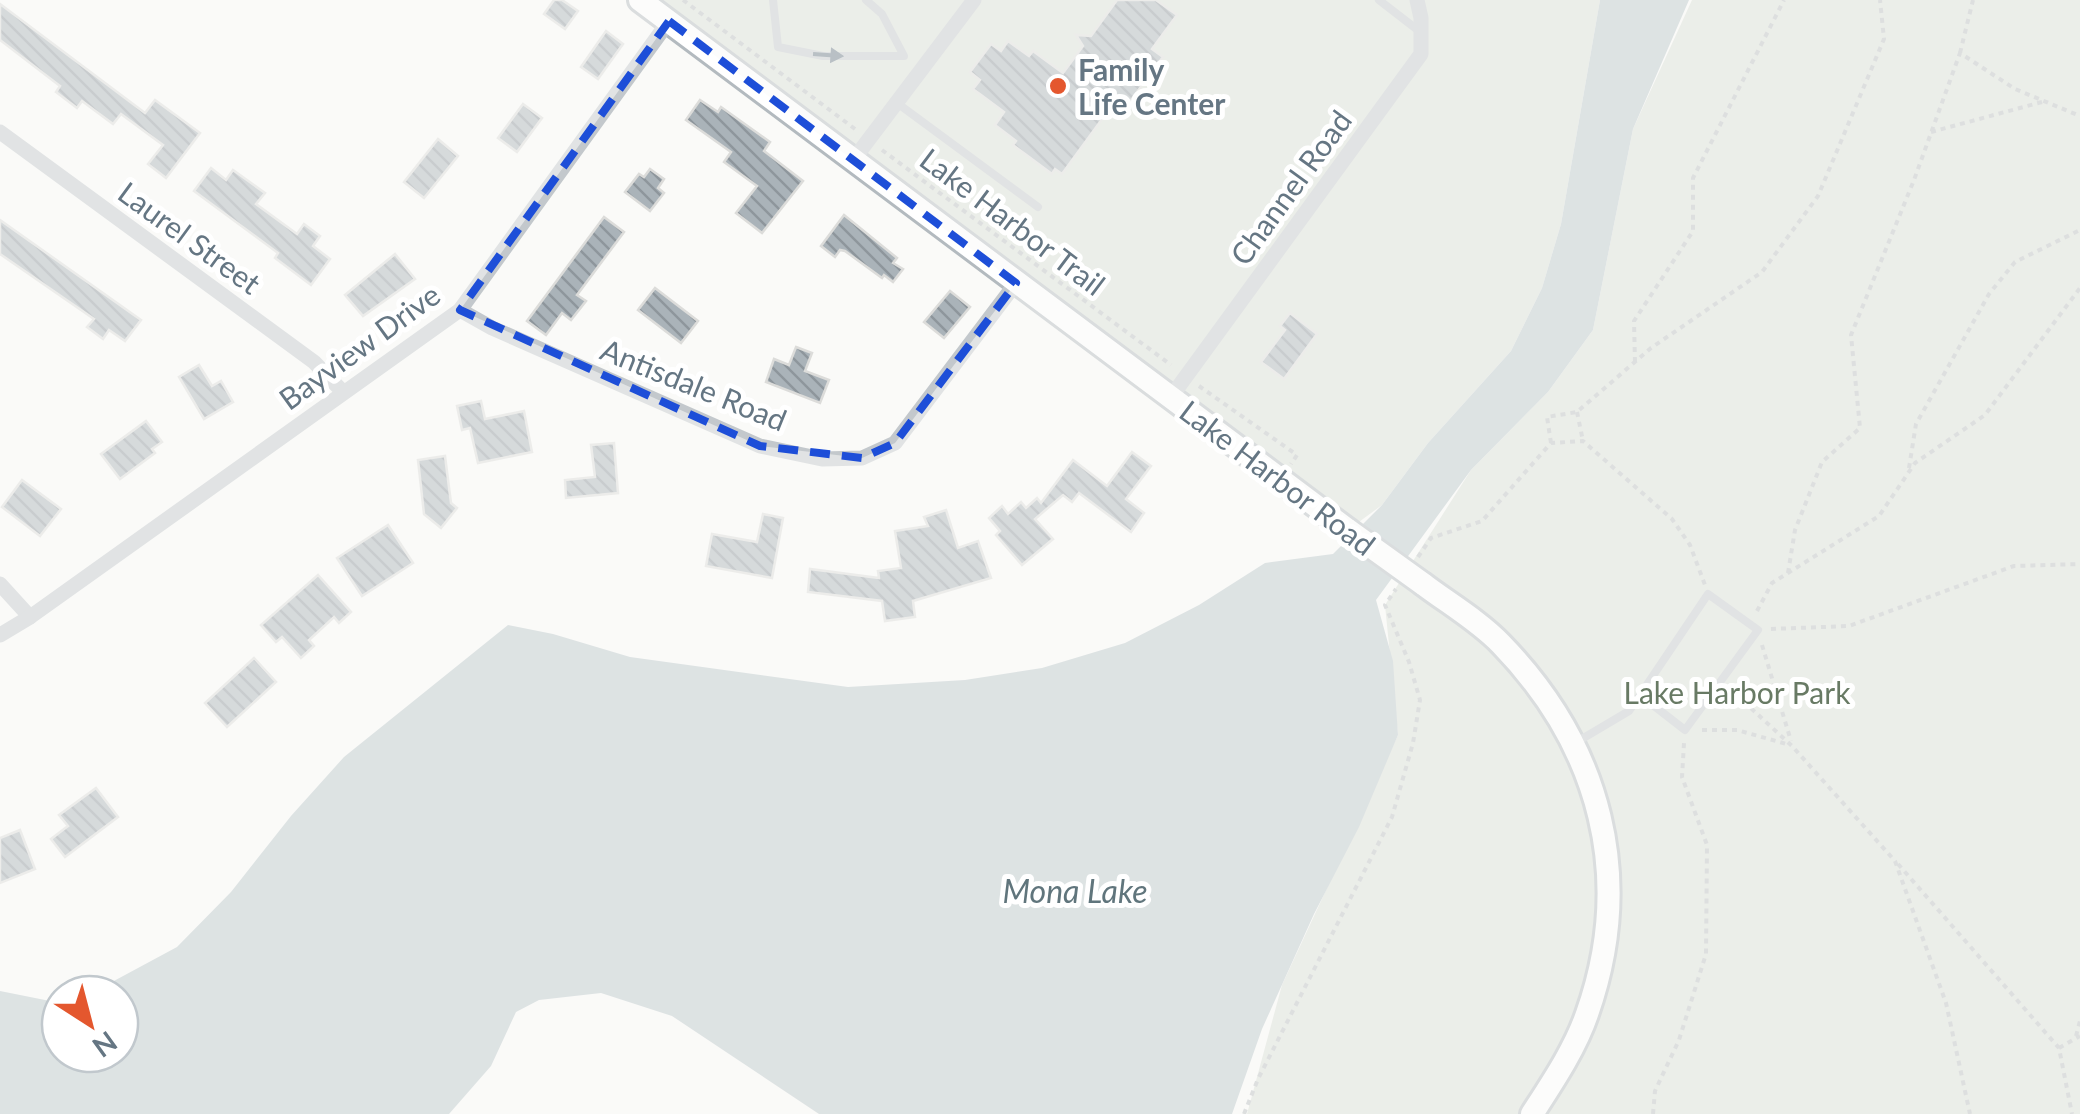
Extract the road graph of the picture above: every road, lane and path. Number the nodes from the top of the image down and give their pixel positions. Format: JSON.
{"nodes":[{"id":1,"x":640,"y":0,"type":"edge"},
{"id":2,"x":682,"y":0,"type":"edge"},
{"id":3,"x":773,"y":0,"type":"edge"},
{"id":4,"x":866,"y":0,"type":"edge"},
{"id":5,"x":974,"y":0,"type":"edge"},
{"id":6,"x":1379,"y":0,"type":"edge"},
{"id":7,"x":1417,"y":0,"type":"edge"},
{"id":8,"x":1784,"y":0,"type":"edge"},
{"id":9,"x":1880,"y":0,"type":"edge"},
{"id":10,"x":1973,"y":0,"type":"edge"},
{"id":11,"x":669,"y":21,"type":"junction"},
{"id":12,"x":1421,"y":32,"type":"junction"},
{"id":13,"x":1960,"y":53,"type":"junction"},
{"id":14,"x":904,"y":56,"type":"junction"},
{"id":15,"x":922,"y":70,"type":"junction"},
{"id":16,"x":2044,"y":101,"type":"junction"},
{"id":17,"x":897,"y":103,"type":"junction"},
{"id":18,"x":2080,"y":116,"type":"edge"},
{"id":19,"x":0,"y":132,"type":"edge"},
{"id":20,"x":1932,"y":132,"type":"junction"},
{"id":21,"x":862,"y":149,"type":"junction"},
{"id":22,"x":1038,"y":206,"type":"dead end"},
{"id":23,"x":2080,"y":230,"type":"edge"},
{"id":24,"x":1016,"y":283,"type":"junction"},
{"id":25,"x":2080,"y":288,"type":"edge"},
{"id":26,"x":460,"y":310,"type":"junction"},
{"id":27,"x":1635,"y":362,"type":"junction"},
{"id":28,"x":1186,"y":376,"type":"junction"},
{"id":29,"x":342,"y":391,"type":"junction"},
{"id":30,"x":1171,"y":396,"type":"junction"},
{"id":31,"x":1577,"y":412,"type":"junction"},
{"id":32,"x":1583,"y":440,"type":"junction"},
{"id":33,"x":1551,"y":443,"type":"junction"},
{"id":34,"x":1908,"y":472,"type":"junction"},
{"id":35,"x":1282,"y":480,"type":"junction"},
{"id":36,"x":2080,"y":564,"type":"edge"},
{"id":37,"x":1788,"y":572,"type":"junction"},
{"id":38,"x":1413,"y":576,"type":"junction"},
{"id":39,"x":0,"y":584,"type":"edge"},
{"id":40,"x":1708,"y":594,"type":"junction"},
{"id":41,"x":30,"y":617,"type":"junction"},
{"id":42,"x":1754,"y":627,"type":"junction"},
{"id":43,"x":0,"y":635,"type":"edge"},
{"id":44,"x":1721,"y":681,"type":"junction"},
{"id":45,"x":1640,"y":695,"type":"junction"},
{"id":46,"x":1686,"y":730,"type":"junction"},
{"id":47,"x":1576,"y":744,"type":"junction"},
{"id":48,"x":1792,"y":746,"type":"junction"},
{"id":49,"x":1895,"y":860,"type":"junction"},
{"id":50,"x":2080,"y":1021,"type":"edge"},
{"id":51,"x":2078,"y":1037,"type":"edge"},
{"id":52,"x":2059,"y":1048,"type":"junction"},
{"id":53,"x":1244,"y":1114,"type":"edge"},
{"id":54,"x":1532,"y":1114,"type":"edge"},
{"id":55,"x":1653,"y":1114,"type":"edge"},
{"id":56,"x":1970,"y":1114,"type":"edge"},
{"id":57,"x":2072,"y":1114,"type":"edge"}],
"edges":[{"from":1,"to":11,"type":"street","name":"Lake Harbor Road"},
{"from":2,"to":21,"type":"path","name":"Lake Harbor Trail"},
{"from":3,"to":14,"type":"lane","one_way":true},
{"from":4,"to":14,"type":"lane"},
{"from":5,"to":15,"type":"street"},
{"from":6,"to":12,"type":"lane"},
{"from":7,"to":12,"type":"street","name":"Channel Road"},
{"from":8,"to":27,"type":"path"},
{"from":9,"to":27,"type":"path"},
{"from":10,"to":13,"type":"path"},
{"from":11,"to":21,"type":"street","name":"Lake Harbor Road"},
{"from":11,"to":26,"type":"street","name":"Bayview Drive"},
{"from":12,"to":28,"type":"street","name":"Channel Road"},
{"from":13,"to":16,"type":"path"},
{"from":13,"to":20,"type":"path"},
{"from":14,"to":15,"type":"lane"},
{"from":15,"to":17,"type":"street"},
{"from":16,"to":18,"type":"path"},
{"from":16,"to":20,"type":"path"},
{"from":17,"to":21,"type":"street"},
{"from":17,"to":22,"type":"lane"},
{"from":19,"to":29,"type":"street","name":"Laurel Street"},
{"from":20,"to":37,"type":"path"},
{"from":21,"to":24,"type":"street","name":"Lake Harbor Road"},
{"from":21,"to":28,"type":"path","name":"Lake Harbor Trail"},
{"from":23,"to":34,"type":"path"},
{"from":24,"to":26,"type":"street","name":"Antisdale Road"},
{"from":24,"to":30,"type":"street","name":"Lake Harbor Road"},
{"from":25,"to":34,"type":"path"},
{"from":26,"to":29,"type":"street","name":"Bayview Drive"},
{"from":27,"to":31,"type":"path"},
{"from":28,"to":30,"type":"street","name":"Channel Road"},
{"from":28,"to":35,"type":"path","name":"Lake Harbor Trail"},
{"from":29,"to":41,"type":"street","name":"Bayview Drive"},
{"from":30,"to":35,"type":"street","name":"Lake Harbor Road"},
{"from":31,"to":32,"type":"path"},
{"from":31,"to":33,"type":"path"},
{"from":32,"to":33,"type":"path"},
{"from":32,"to":40,"type":"path"},
{"from":33,"to":38,"type":"path"},
{"from":34,"to":37,"type":"path"},
{"from":35,"to":38,"type":"street","name":"Lake Harbor Road","bridge":true},
{"from":36,"to":42,"type":"path"},
{"from":37,"to":42,"type":"path"},
{"from":38,"to":47,"type":"street","name":"Lake Harbor Road"},
{"from":38,"to":53,"type":"path"},
{"from":39,"to":41,"type":"street"},
{"from":40,"to":42,"type":"lane"},
{"from":40,"to":45,"type":"lane"},
{"from":41,"to":43,"type":"street","name":"Bayview Drive"},
{"from":42,"to":44,"type":"lane"},
{"from":42,"to":48,"type":"path"},
{"from":44,"to":46,"type":"lane"},
{"from":44,"to":48,"type":"path"},
{"from":45,"to":46,"type":"lane"},
{"from":45,"to":47,"type":"lane"},
{"from":46,"to":48,"type":"path"},
{"from":46,"to":55,"type":"path"},
{"from":47,"to":54,"type":"street","name":"Lake Harbor Road"},
{"from":48,"to":49,"type":"path"},
{"from":49,"to":52,"type":"path"},
{"from":49,"to":56,"type":"path"},
{"from":50,"to":51,"type":"path"},
{"from":51,"to":52,"type":"path"},
{"from":52,"to":57,"type":"path"}]}
